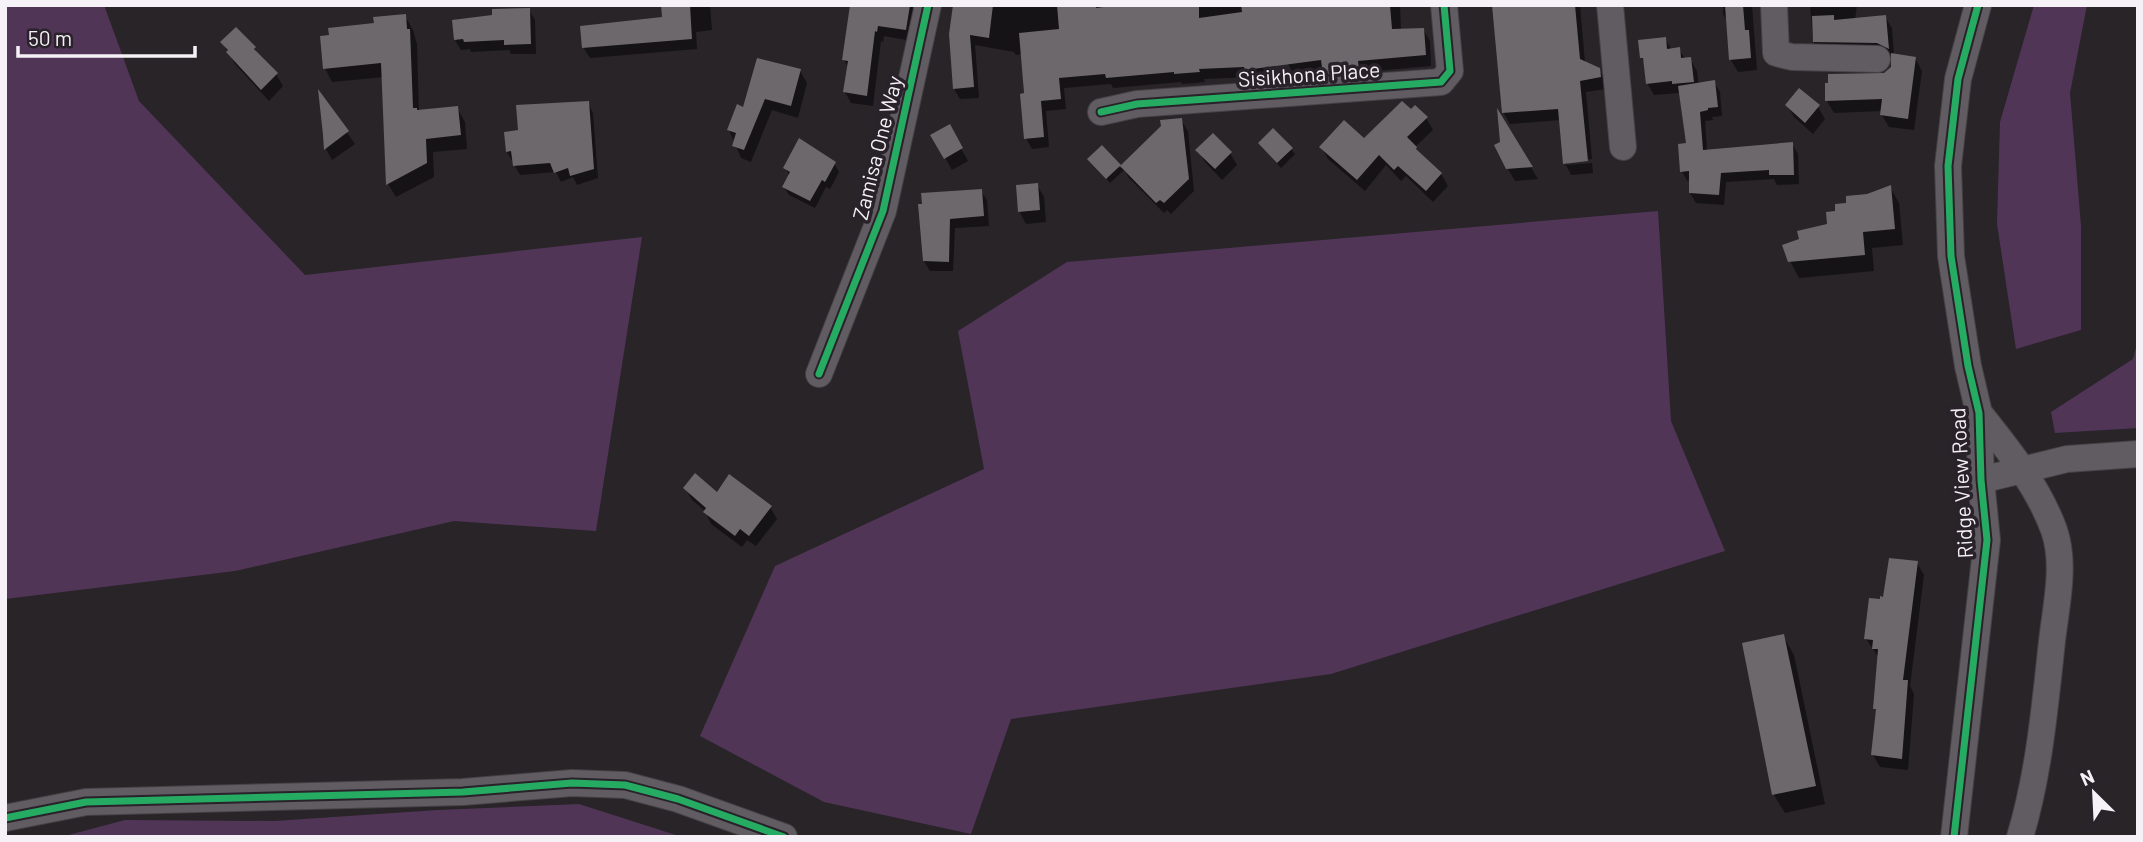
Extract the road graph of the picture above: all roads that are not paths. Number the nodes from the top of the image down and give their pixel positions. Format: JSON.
{"nodes":[{"id":1,"x":928,"y":5,"type":"edge"},
{"id":2,"x":1444,"y":5,"type":"edge"},
{"id":3,"x":1610,"y":5,"type":"edge"},
{"id":4,"x":1774,"y":5,"type":"edge"},
{"id":5,"x":1978,"y":5,"type":"edge"},
{"id":6,"x":1877,"y":59,"type":"dead end"},
{"id":7,"x":1101,"y":112,"type":"dead end"},
{"id":8,"x":1623,"y":147,"type":"dead end"},
{"id":9,"x":819,"y":374,"type":"dead end"},
{"id":10,"x":1979,"y":413,"type":"junction"},
{"id":11,"x":2138,"y":454,"type":"edge"},
{"id":12,"x":2022,"y":469,"type":"junction"},
{"id":13,"x":1981,"y":480,"type":"junction"},
{"id":14,"x":5,"y":818,"type":"edge"},
{"id":15,"x":784,"y":837,"type":"edge"},
{"id":16,"x":1954,"y":837,"type":"edge"},
{"id":17,"x":2021,"y":837,"type":"edge"}],
"edges":[{"from":1,"to":9,"type":"street","name":"Zamisa One Way"},
{"from":2,"to":7,"type":"street","name":"Sisikhona Place"},
{"from":3,"to":8,"type":"street"},
{"from":4,"to":6,"type":"street"},
{"from":5,"to":10,"type":"street","name":"Ridge View Road"},
{"from":10,"to":12,"type":"street","name":"Ridge View Road"},
{"from":10,"to":13,"type":"street","name":"Ridge View Road"},
{"from":11,"to":12,"type":"street"},
{"from":12,"to":13,"type":"street"},
{"from":12,"to":17,"type":"street","name":"Ridge View Road"},
{"from":13,"to":16,"type":"street","name":"Ridge View Road"},
{"from":14,"to":15,"type":"street"}]}
